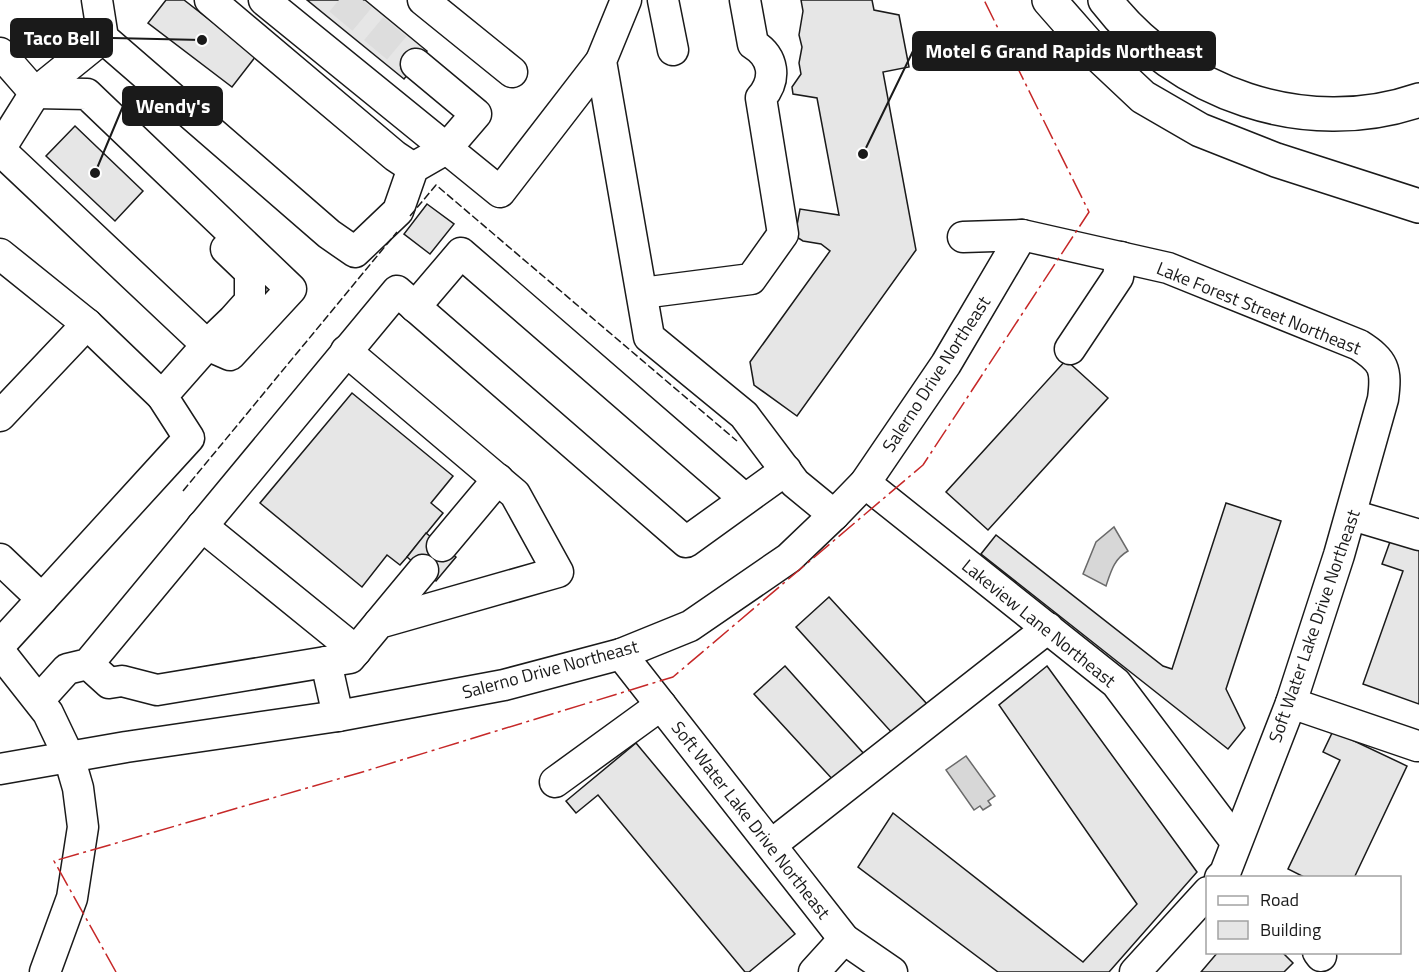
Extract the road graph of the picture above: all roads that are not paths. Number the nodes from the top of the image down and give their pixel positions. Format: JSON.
{"nodes":[{"id":1,"x":97,"y":0,"type":"edge"},
{"id":2,"x":210,"y":0,"type":"edge"},
{"id":3,"x":264,"y":0,"type":"edge"},
{"id":4,"x":423,"y":0,"type":"edge"},
{"id":5,"x":626,"y":0,"type":"edge"},
{"id":6,"x":663,"y":0,"type":"edge"},
{"id":7,"x":745,"y":0,"type":"edge"},
{"id":8,"x":1049,"y":0,"type":"edge"},
{"id":9,"x":1105,"y":0,"type":"edge"},
{"id":10,"x":103,"y":38,"type":"junction"},
{"id":11,"x":673,"y":50,"type":"dead end"},
{"id":12,"x":0,"y":53,"type":"edge"},
{"id":13,"x":601,"y":61,"type":"junction"},
{"id":14,"x":416,"y":64,"type":"tunnel mouth"},
{"id":15,"x":513,"y":72,"type":"dead end"},
{"id":16,"x":35,"y":93,"type":"junction"},
{"id":17,"x":87,"y":94,"type":"junction"},
{"id":18,"x":1419,"y":100,"type":"edge"},
{"id":19,"x":446,"y":149,"type":"junction"},
{"id":20,"x":0,"y":150,"type":"edge"},
{"id":21,"x":413,"y":168,"type":"junction"},
{"id":22,"x":1419,"y":206,"type":"edge"},
{"id":23,"x":1022,"y":235,"type":"junction"},
{"id":24,"x":963,"y":237,"type":"dead end"},
{"id":25,"x":1,"y":255,"type":"edge"},
{"id":26,"x":1121,"y":257,"type":"junction"},
{"id":27,"x":642,"y":293,"type":"junction"},
{"id":28,"x":415,"y":307,"type":"junction"},
{"id":29,"x":87,"y":324,"type":"junction"},
{"id":30,"x":207,"y":345,"type":"junction"},
{"id":31,"x":1070,"y":349,"type":"dead end"},
{"id":32,"x":346,"y":351,"type":"junction"},
{"id":33,"x":1384,"y":367,"type":"joint"},
{"id":34,"x":162,"y":396,"type":"junction"},
{"id":35,"x":5,"y":402,"type":"edge"},
{"id":36,"x":786,"y":470,"type":"junction"},
{"id":37,"x":498,"y":479,"type":"junction"},
{"id":38,"x":865,"y":483,"type":"junction"},
{"id":39,"x":745,"y":499,"type":"junction"},
{"id":40,"x":1352,"y":515,"type":"junction"},
{"id":41,"x":834,"y":516,"type":"junction"},
{"id":42,"x":202,"y":526,"type":"junction"},
{"id":43,"x":1419,"y":535,"type":"edge"},
{"id":44,"x":442,"y":546,"type":"dead end"},
{"id":45,"x":0,"y":559,"type":"edge"},
{"id":46,"x":423,"y":570,"type":"dead end"},
{"id":47,"x":42,"y":599,"type":"junction"},
{"id":48,"x":379,"y":623,"type":"junction"},
{"id":49,"x":1048,"y":628,"type":"junction"},
{"id":50,"x":0,"y":645,"type":"edge"},
{"id":51,"x":356,"y":651,"type":"junction"},
{"id":52,"x":0,"y":652,"type":"edge"},
{"id":53,"x":621,"y":654,"type":"junction"},
{"id":54,"x":326,"y":662,"type":"junction"},
{"id":55,"x":88,"y":664,"type":"junction"},
{"id":56,"x":39,"y":700,"type":"junction"},
{"id":57,"x":1291,"y":703,"type":"junction"},
{"id":58,"x":661,"y":705,"type":"junction"},
{"id":59,"x":338,"y":716,"type":"junction"},
{"id":60,"x":1417,"y":746,"type":"dead end"},
{"id":61,"x":69,"y":757,"type":"junction"},
{"id":62,"x":0,"y":769,"type":"edge"},
{"id":63,"x":555,"y":782,"type":"dead end"},
{"id":64,"x":1236,"y":842,"type":"junction"},
{"id":65,"x":771,"y":845,"type":"junction"},
{"id":66,"x":1223,"y":876,"type":"edge"},
{"id":67,"x":1206,"y":896,"type":"edge"},
{"id":68,"x":844,"y":939,"type":"junction"},
{"id":69,"x":45,"y":972,"type":"edge"},
{"id":70,"x":814,"y":972,"type":"edge"},
{"id":71,"x":892,"y":972,"type":"edge"},
{"id":72,"x":1135,"y":972,"type":"edge"}],
"edges":[{"from":1,"to":10,"type":"street"},
{"from":2,"to":21,"type":"street"},
{"from":3,"to":19,"type":"street"},
{"from":4,"to":15,"type":"street"},
{"from":5,"to":13,"type":"street"},
{"from":6,"to":11,"type":"street"},
{"from":7,"to":27,"type":"street"},
{"from":8,"to":22,"type":"highway"},
{"from":9,"to":18,"type":"highway"},
{"from":10,"to":16,"type":"street"},
{"from":10,"to":21,"type":"street"},
{"from":12,"to":16,"type":"street"},
{"from":13,"to":19,"type":"street"},
{"from":13,"to":27,"type":"street"},
{"from":14,"to":19,"type":"street"},
{"from":16,"to":17,"type":"street"},
{"from":16,"to":20,"type":"street"},
{"from":17,"to":30,"type":"street"},
{"from":17,"to":30,"type":"street"},
{"from":19,"to":21,"type":"street"},
{"from":20,"to":30,"type":"street"},
{"from":23,"to":24,"type":"street","name":"Lake Forest Street Northeast"},
{"from":23,"to":26,"type":"street","name":"Lake Forest Street Northeast"},
{"from":23,"to":38,"type":"street","name":"Salerno Drive Northeast"},
{"from":25,"to":29,"type":"street"},
{"from":26,"to":31,"type":"street"},
{"from":26,"to":33,"type":"street","name":"Lake Forest Street Northeast"},
{"from":27,"to":36,"type":"street"},
{"from":28,"to":32,"type":"street"},
{"from":28,"to":39,"type":"street"},
{"from":28,"to":39,"type":"street"},
{"from":29,"to":34,"type":"street"},
{"from":29,"to":35,"type":"street"},
{"from":30,"to":34,"type":"street"},
{"from":32,"to":37,"type":"street"},
{"from":32,"to":42,"type":"street"},
{"from":33,"to":40,"type":"street","name":"Soft Water Lake Drive Northeast"},
{"from":34,"to":47,"type":"street"},
{"from":36,"to":39,"type":"street"},
{"from":36,"to":41,"type":"street"},
{"from":37,"to":44,"type":"street"},
{"from":37,"to":48,"type":"street"},
{"from":38,"to":41,"type":"street","name":"Salerno Drive Northeast"},
{"from":38,"to":49,"type":"street","name":"Lakeview Lane Northeast"},
{"from":40,"to":43,"type":"street"},
{"from":40,"to":57,"type":"street","name":"Soft Water Lake Drive Northeast"},
{"from":41,"to":53,"type":"street","name":"Salerno Drive Northeast"},
{"from":42,"to":51,"type":"street"},
{"from":42,"to":55,"type":"street"},
{"from":45,"to":47,"type":"street"},
{"from":46,"to":48,"type":"street"},
{"from":47,"to":50,"type":"street"},
{"from":48,"to":51,"type":"street"},
{"from":49,"to":64,"type":"street","name":"Lakeview Lane Northeast"},
{"from":49,"to":65,"type":"street"},
{"from":51,"to":54,"type":"street"},
{"from":52,"to":56,"type":"street"},
{"from":53,"to":58,"type":"street","name":"Soft Water Lake Drive Northeast"},
{"from":53,"to":59,"type":"street","name":"Salerno Drive Northeast"},
{"from":54,"to":55,"type":"street"},
{"from":54,"to":59,"type":"street"},
{"from":55,"to":56,"type":"street"},
{"from":56,"to":61,"type":"street"},
{"from":57,"to":60,"type":"street"},
{"from":57,"to":64,"type":"street","name":"Soft Water Lake Drive Northeast"},
{"from":58,"to":63,"type":"street"},
{"from":58,"to":65,"type":"street","name":"Soft Water Lake Drive Northeast"},
{"from":59,"to":61,"type":"street","name":"Salerno Drive Northeast"},
{"from":61,"to":62,"type":"street","name":"Salerno Drive Northeast"},
{"from":61,"to":69,"type":"street"},
{"from":64,"to":66,"type":"street","name":"Soft Water Lake Drive Northeast"},
{"from":65,"to":68,"type":"street","name":"Soft Water Lake Drive Northeast"},
{"from":67,"to":72,"type":"street","name":"Soft Water Lake Drive Northeast"},
{"from":68,"to":70,"type":"street"},
{"from":68,"to":71,"type":"street","name":"Soft Water Lake Drive Northeast"}]}
